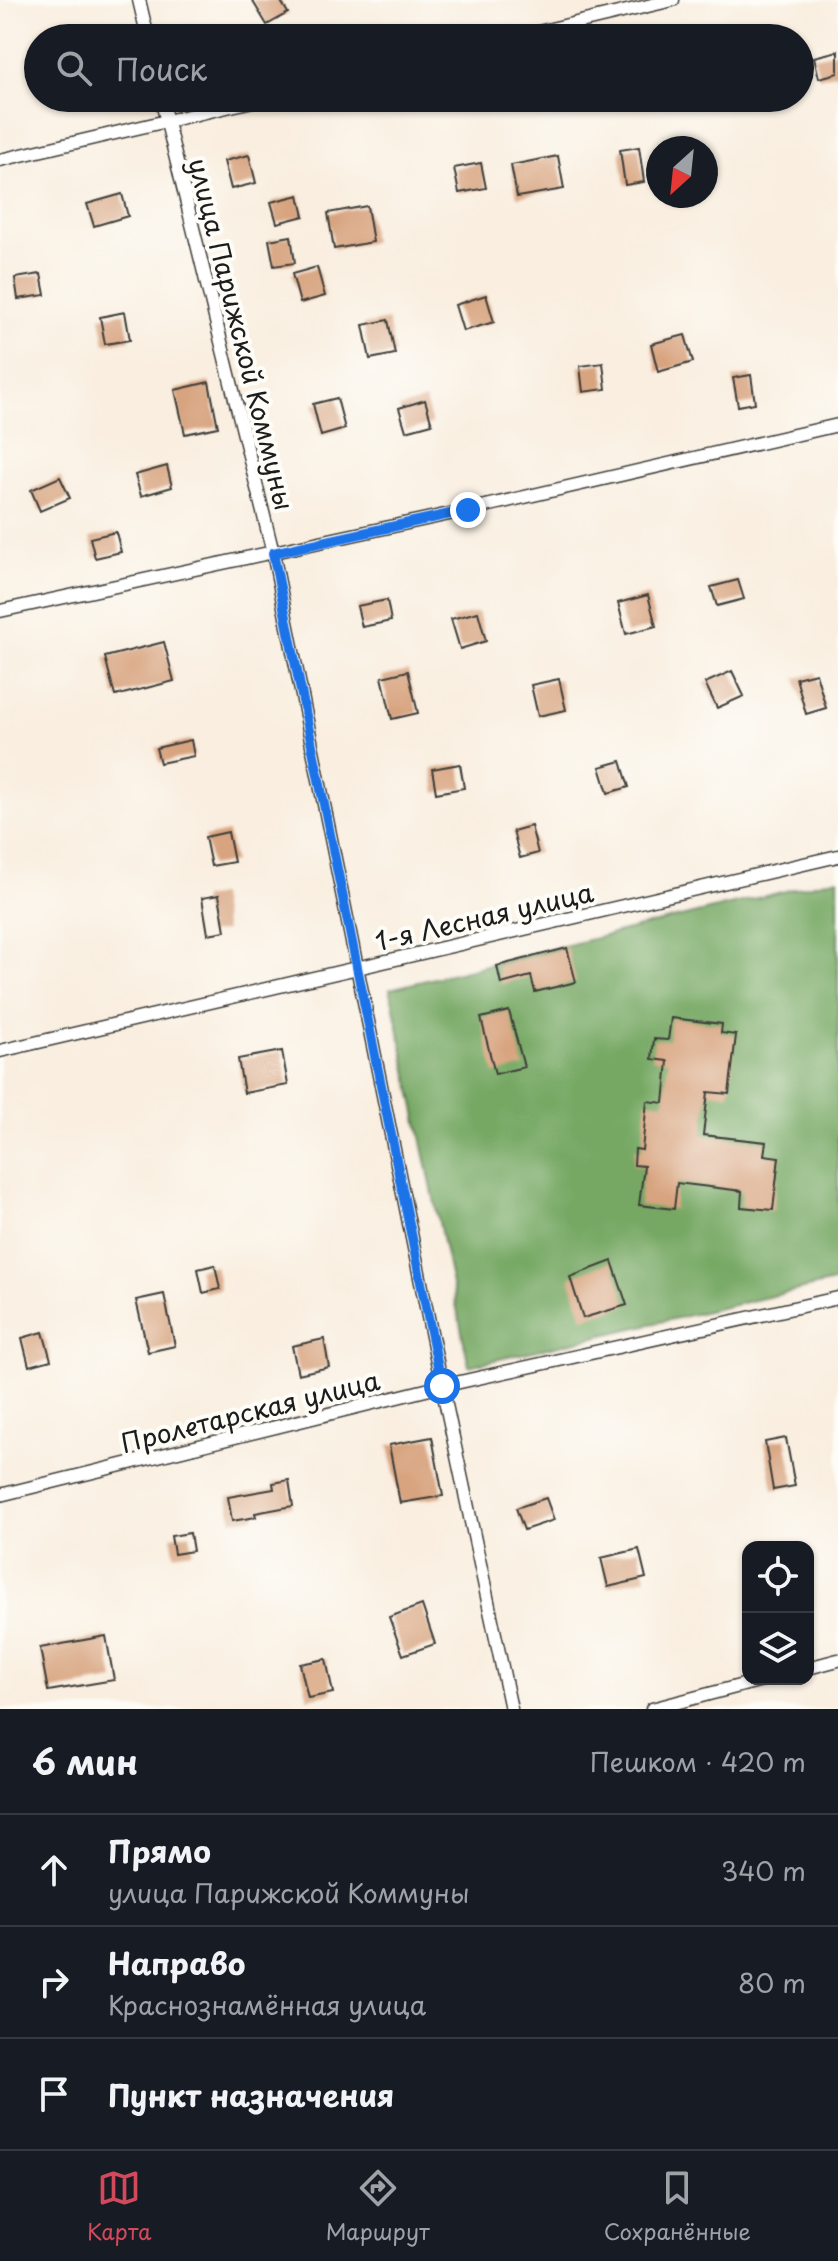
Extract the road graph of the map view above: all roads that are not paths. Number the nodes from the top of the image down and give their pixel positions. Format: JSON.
{"nodes":[{"id":1,"x":139,"y":0,"type":"edge"},
{"id":2,"x":673,"y":0,"type":"edge"},
{"id":3,"x":145,"y":24,"type":"edge"},
{"id":4,"x":572,"y":24,"type":"edge"},
{"id":5,"x":164,"y":112,"type":"edge"},
{"id":6,"x":208,"y":112,"type":"edge"},
{"id":7,"x":167,"y":122,"type":"junction"},
{"id":8,"x":0,"y":160,"type":"edge"},
{"id":9,"x":838,"y":425,"type":"edge"},
{"id":10,"x":273,"y":553,"type":"junction"},
{"id":11,"x":0,"y":611,"type":"edge"},
{"id":12,"x":838,"y":856,"type":"edge"},
{"id":13,"x":357,"y":969,"type":"junction"},
{"id":14,"x":0,"y":1051,"type":"edge"},
{"id":15,"x":838,"y":1298,"type":"edge"},
{"id":16,"x":442,"y":1386,"type":"junction"},
{"id":17,"x":0,"y":1495,"type":"edge"},
{"id":18,"x":838,"y":1660,"type":"edge"},
{"id":19,"x":814,"y":1666,"type":"edge"},
{"id":20,"x":743,"y":1685,"type":"edge"},
{"id":21,"x":511,"y":1709,"type":"edge"},
{"id":22,"x":652,"y":1709,"type":"edge"}],
"edges":[{"from":1,"to":3,"type":"street"},
{"from":2,"to":4,"type":"street"},
{"from":5,"to":7,"type":"street","name":"улица Парижской Коммуны"},
{"from":6,"to":7,"type":"street"},
{"from":7,"to":8,"type":"street"},
{"from":7,"to":10,"type":"street","name":"улица Парижской Коммуны"},
{"from":9,"to":10,"type":"street"},
{"from":10,"to":11,"type":"street"},
{"from":10,"to":13,"type":"street","name":"улица Парижской Коммуны"},
{"from":12,"to":13,"type":"street","name":"1-я Лесная улица"},
{"from":13,"to":14,"type":"street","name":"1-я Лесная улица"},
{"from":13,"to":16,"type":"street","name":"улица Парижской Коммуны"},
{"from":15,"to":16,"type":"street","name":"Пролетарская улица"},
{"from":16,"to":17,"type":"street","name":"Пролетарская улица"},
{"from":16,"to":21,"type":"street","name":"улица Парижской Коммуны"},
{"from":18,"to":19,"type":"street"},
{"from":20,"to":22,"type":"street"}]}
